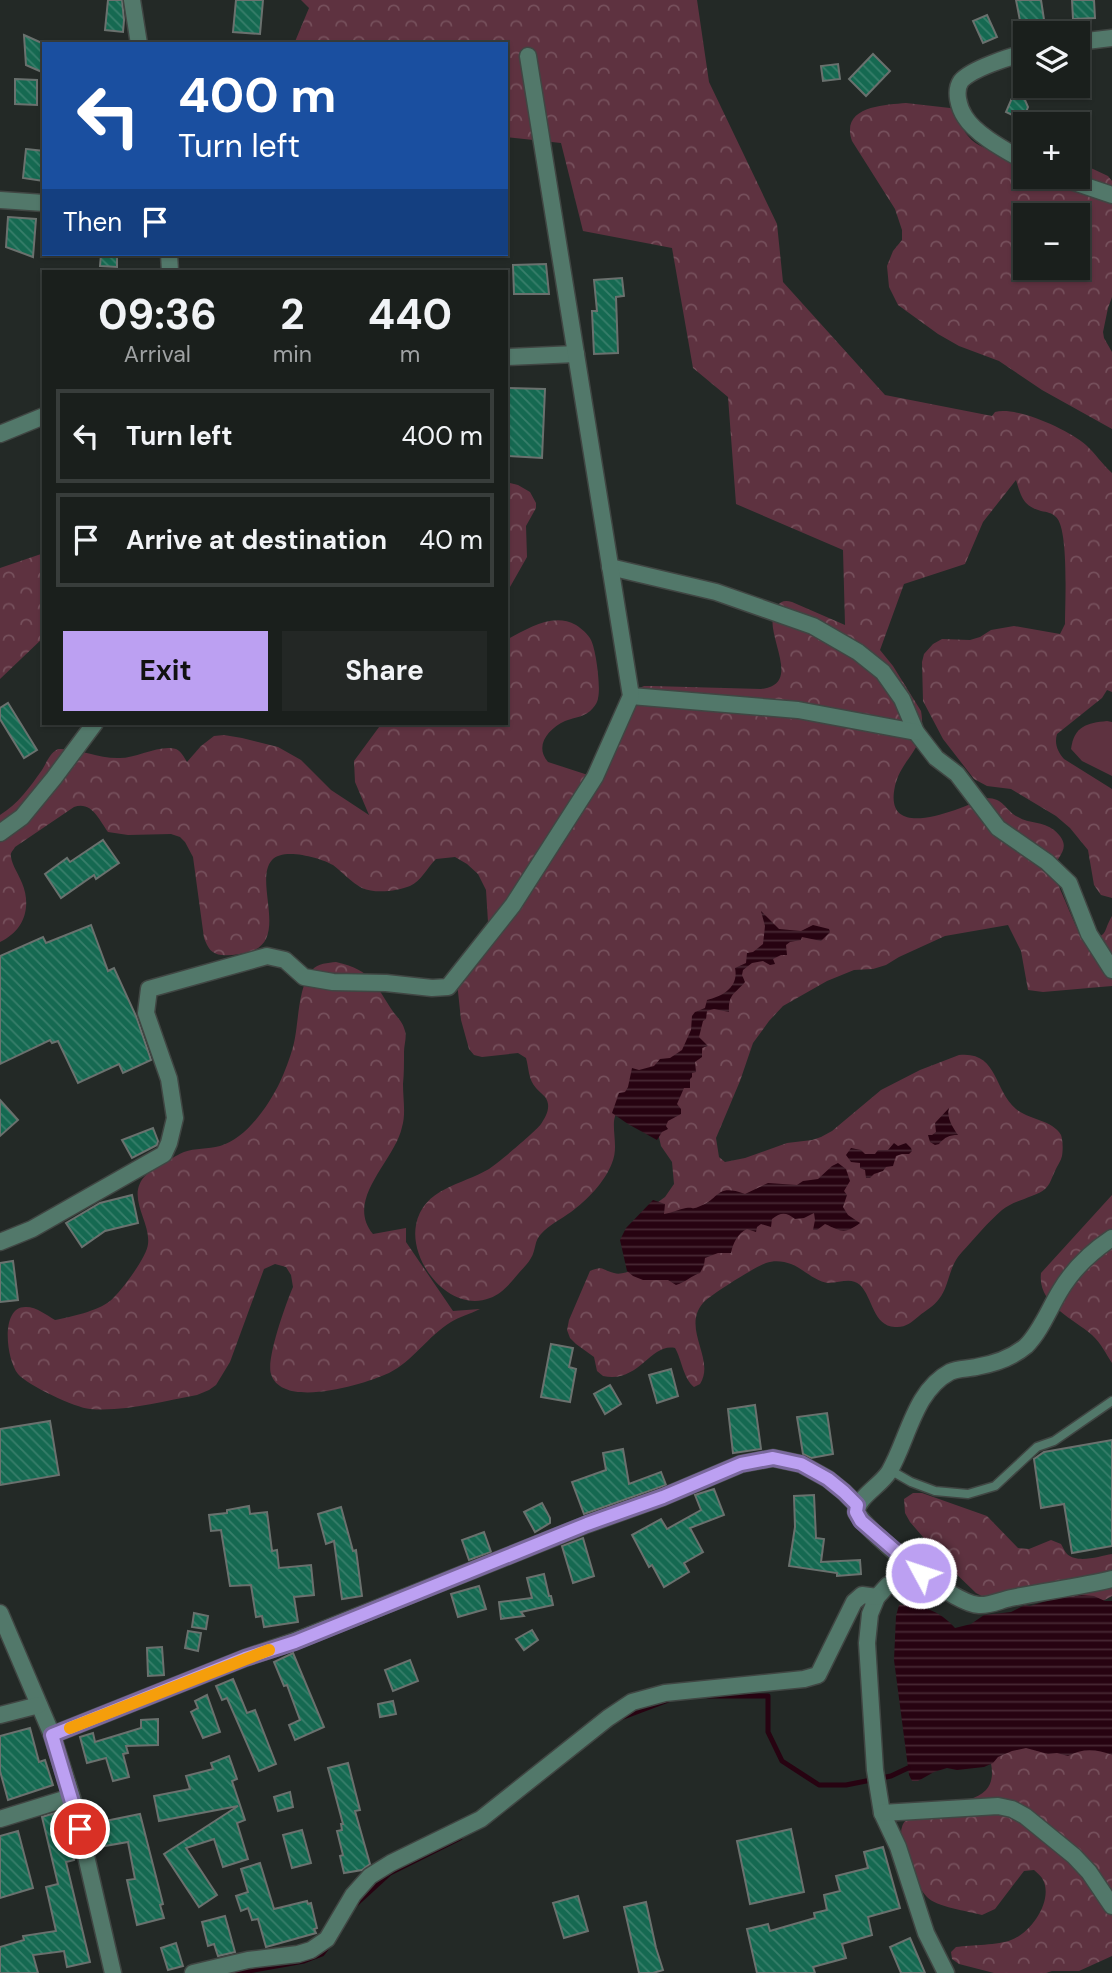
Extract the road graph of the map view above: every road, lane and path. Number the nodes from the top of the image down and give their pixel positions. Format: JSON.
{"nodes":[{"id":1,"x":132,"y":0,"type":"edge"},
{"id":2,"x":1112,"y":38,"type":"edge"},
{"id":3,"x":1090,"y":41,"type":"edge"},
{"id":4,"x":139,"y":42,"type":"edge"},
{"id":5,"x":528,"y":56,"type":"dead end"},
{"id":6,"x":1013,"y":57,"type":"edge"},
{"id":7,"x":1013,"y":155,"type":"edge"},
{"id":8,"x":1090,"y":188,"type":"edge"},
{"id":9,"x":1112,"y":195,"type":"edge"},
{"id":10,"x":0,"y":200,"type":"edge"},
{"id":11,"x":42,"y":203,"type":"edge"},
{"id":12,"x":576,"y":354,"type":"junction"},
{"id":13,"x":508,"y":357,"type":"edge"},
{"id":14,"x":42,"y":417,"type":"edge"},
{"id":15,"x":0,"y":434,"type":"edge"},
{"id":16,"x":610,"y":567,"type":"junction"},
{"id":17,"x":631,"y":696,"type":"junction"},
{"id":18,"x":94,"y":725,"type":"edge"},
{"id":19,"x":916,"y":732,"type":"junction"},
{"id":20,"x":0,"y":833,"type":"edge"},
{"id":21,"x":1112,"y":970,"type":"edge"},
{"id":22,"x":1112,"y":1238,"type":"edge"},
{"id":23,"x":0,"y":1242,"type":"edge"},
{"id":24,"x":1112,"y":1401,"type":"edge"},
{"id":25,"x":890,"y":1471,"type":"junction"},
{"id":26,"x":857,"y":1505,"type":"junction"},
{"id":27,"x":921,"y":1573,"type":"junction"},
{"id":28,"x":1112,"y":1579,"type":"edge"},
{"id":29,"x":877,"y":1597,"type":"junction"},
{"id":30,"x":0,"y":1613,"type":"edge"},
{"id":31,"x":39,"y":1704,"type":"junction"},
{"id":32,"x":0,"y":1716,"type":"edge"},
{"id":33,"x":52,"y":1735,"type":"junction"},
{"id":34,"x":71,"y":1797,"type":"junction"},
{"id":35,"x":882,"y":1813,"type":"junction"},
{"id":36,"x":0,"y":1819,"type":"edge"},
{"id":37,"x":1112,"y":1906,"type":"edge"},
{"id":38,"x":113,"y":1973,"type":"edge"},
{"id":39,"x":193,"y":1973,"type":"edge"},
{"id":40,"x":946,"y":1973,"type":"edge"}],
"edges":[{"from":1,"to":4,"type":"street"},
{"from":2,"to":3,"type":"street"},
{"from":5,"to":12,"type":"street"},
{"from":6,"to":7,"type":"street"},
{"from":8,"to":9,"type":"street"},
{"from":10,"to":11,"type":"street"},
{"from":12,"to":13,"type":"street"},
{"from":12,"to":16,"type":"street"},
{"from":14,"to":15,"type":"street"},
{"from":16,"to":17,"type":"street"},
{"from":16,"to":19,"type":"street"},
{"from":17,"to":19,"type":"street"},
{"from":17,"to":23,"type":"street"},
{"from":18,"to":20,"type":"street"},
{"from":19,"to":21,"type":"street"},
{"from":22,"to":25,"type":"street"},
{"from":24,"to":25,"type":"lane"},
{"from":25,"to":26,"type":"street"},
{"from":26,"to":27,"type":"street"},
{"from":26,"to":33,"type":"street"},
{"from":27,"to":28,"type":"street"},
{"from":27,"to":29,"type":"street"},
{"from":29,"to":35,"type":"street"},
{"from":29,"to":39,"type":"street"},
{"from":30,"to":31,"type":"street"},
{"from":31,"to":32,"type":"street"},
{"from":31,"to":33,"type":"street"},
{"from":33,"to":34,"type":"street"},
{"from":34,"to":36,"type":"street"},
{"from":34,"to":38,"type":"street"},
{"from":35,"to":37,"type":"street"},
{"from":35,"to":40,"type":"street"}]}
